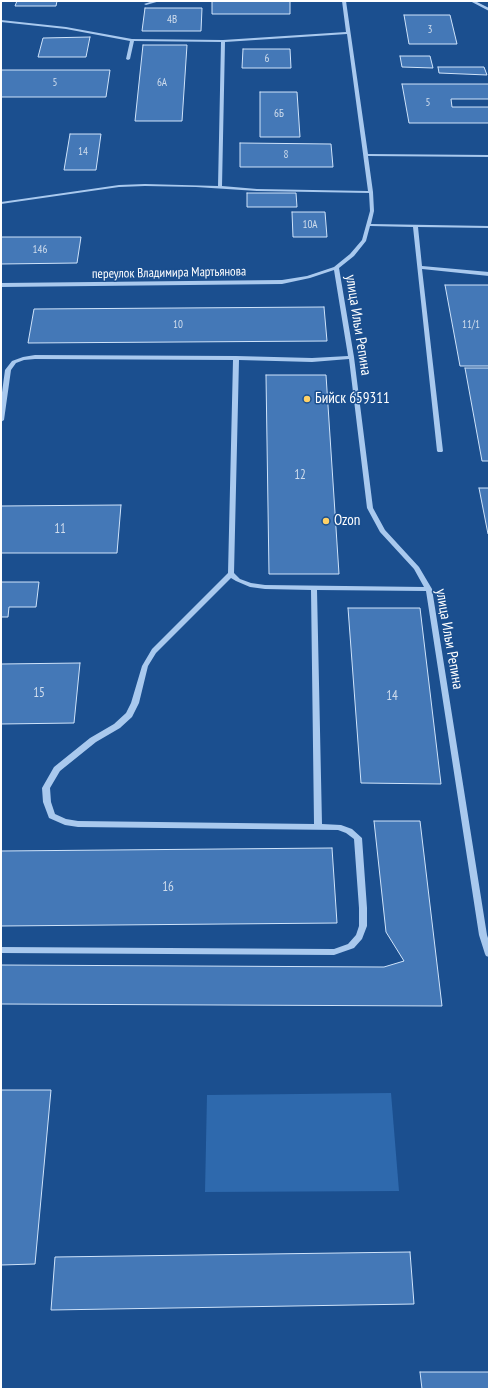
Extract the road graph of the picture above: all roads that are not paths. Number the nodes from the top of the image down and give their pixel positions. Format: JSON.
{"nodes":[{"id":1,"x":158,"y":1,"type":"edge"},
{"id":2,"x":344,"y":1,"type":"edge"},
{"id":3,"x":472,"y":1,"type":"edge"},
{"id":4,"x":146,"y":4,"type":"dead end"},
{"id":5,"x":489,"y":10,"type":"edge"},
{"id":6,"x":1,"y":21,"type":"edge"},
{"id":7,"x":347,"y":33,"type":"junction"},
{"id":8,"x":132,"y":40,"type":"junction"},
{"id":9,"x":223,"y":41,"type":"junction"},
{"id":10,"x":128,"y":59,"type":"dead end"},
{"id":11,"x":366,"y":155,"type":"junction"},
{"id":12,"x":489,"y":156,"type":"edge"},
{"id":13,"x":220,"y":187,"type":"junction"},
{"id":14,"x":371,"y":192,"type":"junction"},
{"id":15,"x":1,"y":203,"type":"edge"},
{"id":16,"x":370,"y":225,"type":"junction"},
{"id":17,"x":415,"y":226,"type":"junction"},
{"id":18,"x":489,"y":227,"type":"edge"},
{"id":19,"x":421,"y":267,"type":"junction"},
{"id":20,"x":336,"y":268,"type":"junction"},
{"id":21,"x":489,"y":274,"type":"edge"},
{"id":22,"x":1,"y":285,"type":"edge"},
{"id":23,"x":351,"y":357,"type":"junction"},
{"id":24,"x":236,"y":358,"type":"junction"},
{"id":25,"x":1,"y":420,"type":"edge"},
{"id":26,"x":440,"y":451,"type":"dead end"},
{"id":27,"x":231,"y":574,"type":"junction"},
{"id":28,"x":314,"y":588,"type":"junction"},
{"id":29,"x":429,"y":589,"type":"junction"},
{"id":30,"x":318,"y":827,"type":"junction"},
{"id":31,"x":1,"y":950,"type":"edge"},
{"id":32,"x":489,"y":954,"type":"edge"}],
"edges":[{"from":1,"to":4,"type":"street"},
{"from":2,"to":7,"type":"street","name":"улица Ильи Репина"},
{"from":3,"to":5,"type":"street"},
{"from":6,"to":8,"type":"street"},
{"from":7,"to":9,"type":"street"},
{"from":7,"to":11,"type":"street","name":"улица Ильи Репина"},
{"from":8,"to":9,"type":"street"},
{"from":8,"to":10,"type":"street"},
{"from":9,"to":13,"type":"street"},
{"from":11,"to":12,"type":"street"},
{"from":11,"to":14,"type":"street","name":"улица Ильи Репина"},
{"from":13,"to":14,"type":"street"},
{"from":13,"to":15,"type":"street"},
{"from":14,"to":16,"type":"street","name":"улица Ильи Репина"},
{"from":16,"to":17,"type":"street"},
{"from":16,"to":20,"type":"street","name":"улица Ильи Репина"},
{"from":17,"to":18,"type":"street"},
{"from":17,"to":19,"type":"street"},
{"from":19,"to":21,"type":"street"},
{"from":19,"to":26,"type":"street"},
{"from":20,"to":22,"type":"street","name":"переулок Владимира Мартьянова"},
{"from":20,"to":23,"type":"street","name":"улица Ильи Репина"},
{"from":23,"to":24,"type":"street"},
{"from":23,"to":29,"type":"street","name":"улица Ильи Репина"},
{"from":24,"to":25,"type":"street"},
{"from":24,"to":27,"type":"street"},
{"from":27,"to":28,"type":"street"},
{"from":27,"to":30,"type":"street"},
{"from":28,"to":29,"type":"street"},
{"from":28,"to":30,"type":"street"},
{"from":29,"to":32,"type":"street","name":"улица Ильи Репина"},
{"from":30,"to":31,"type":"street"}]}
